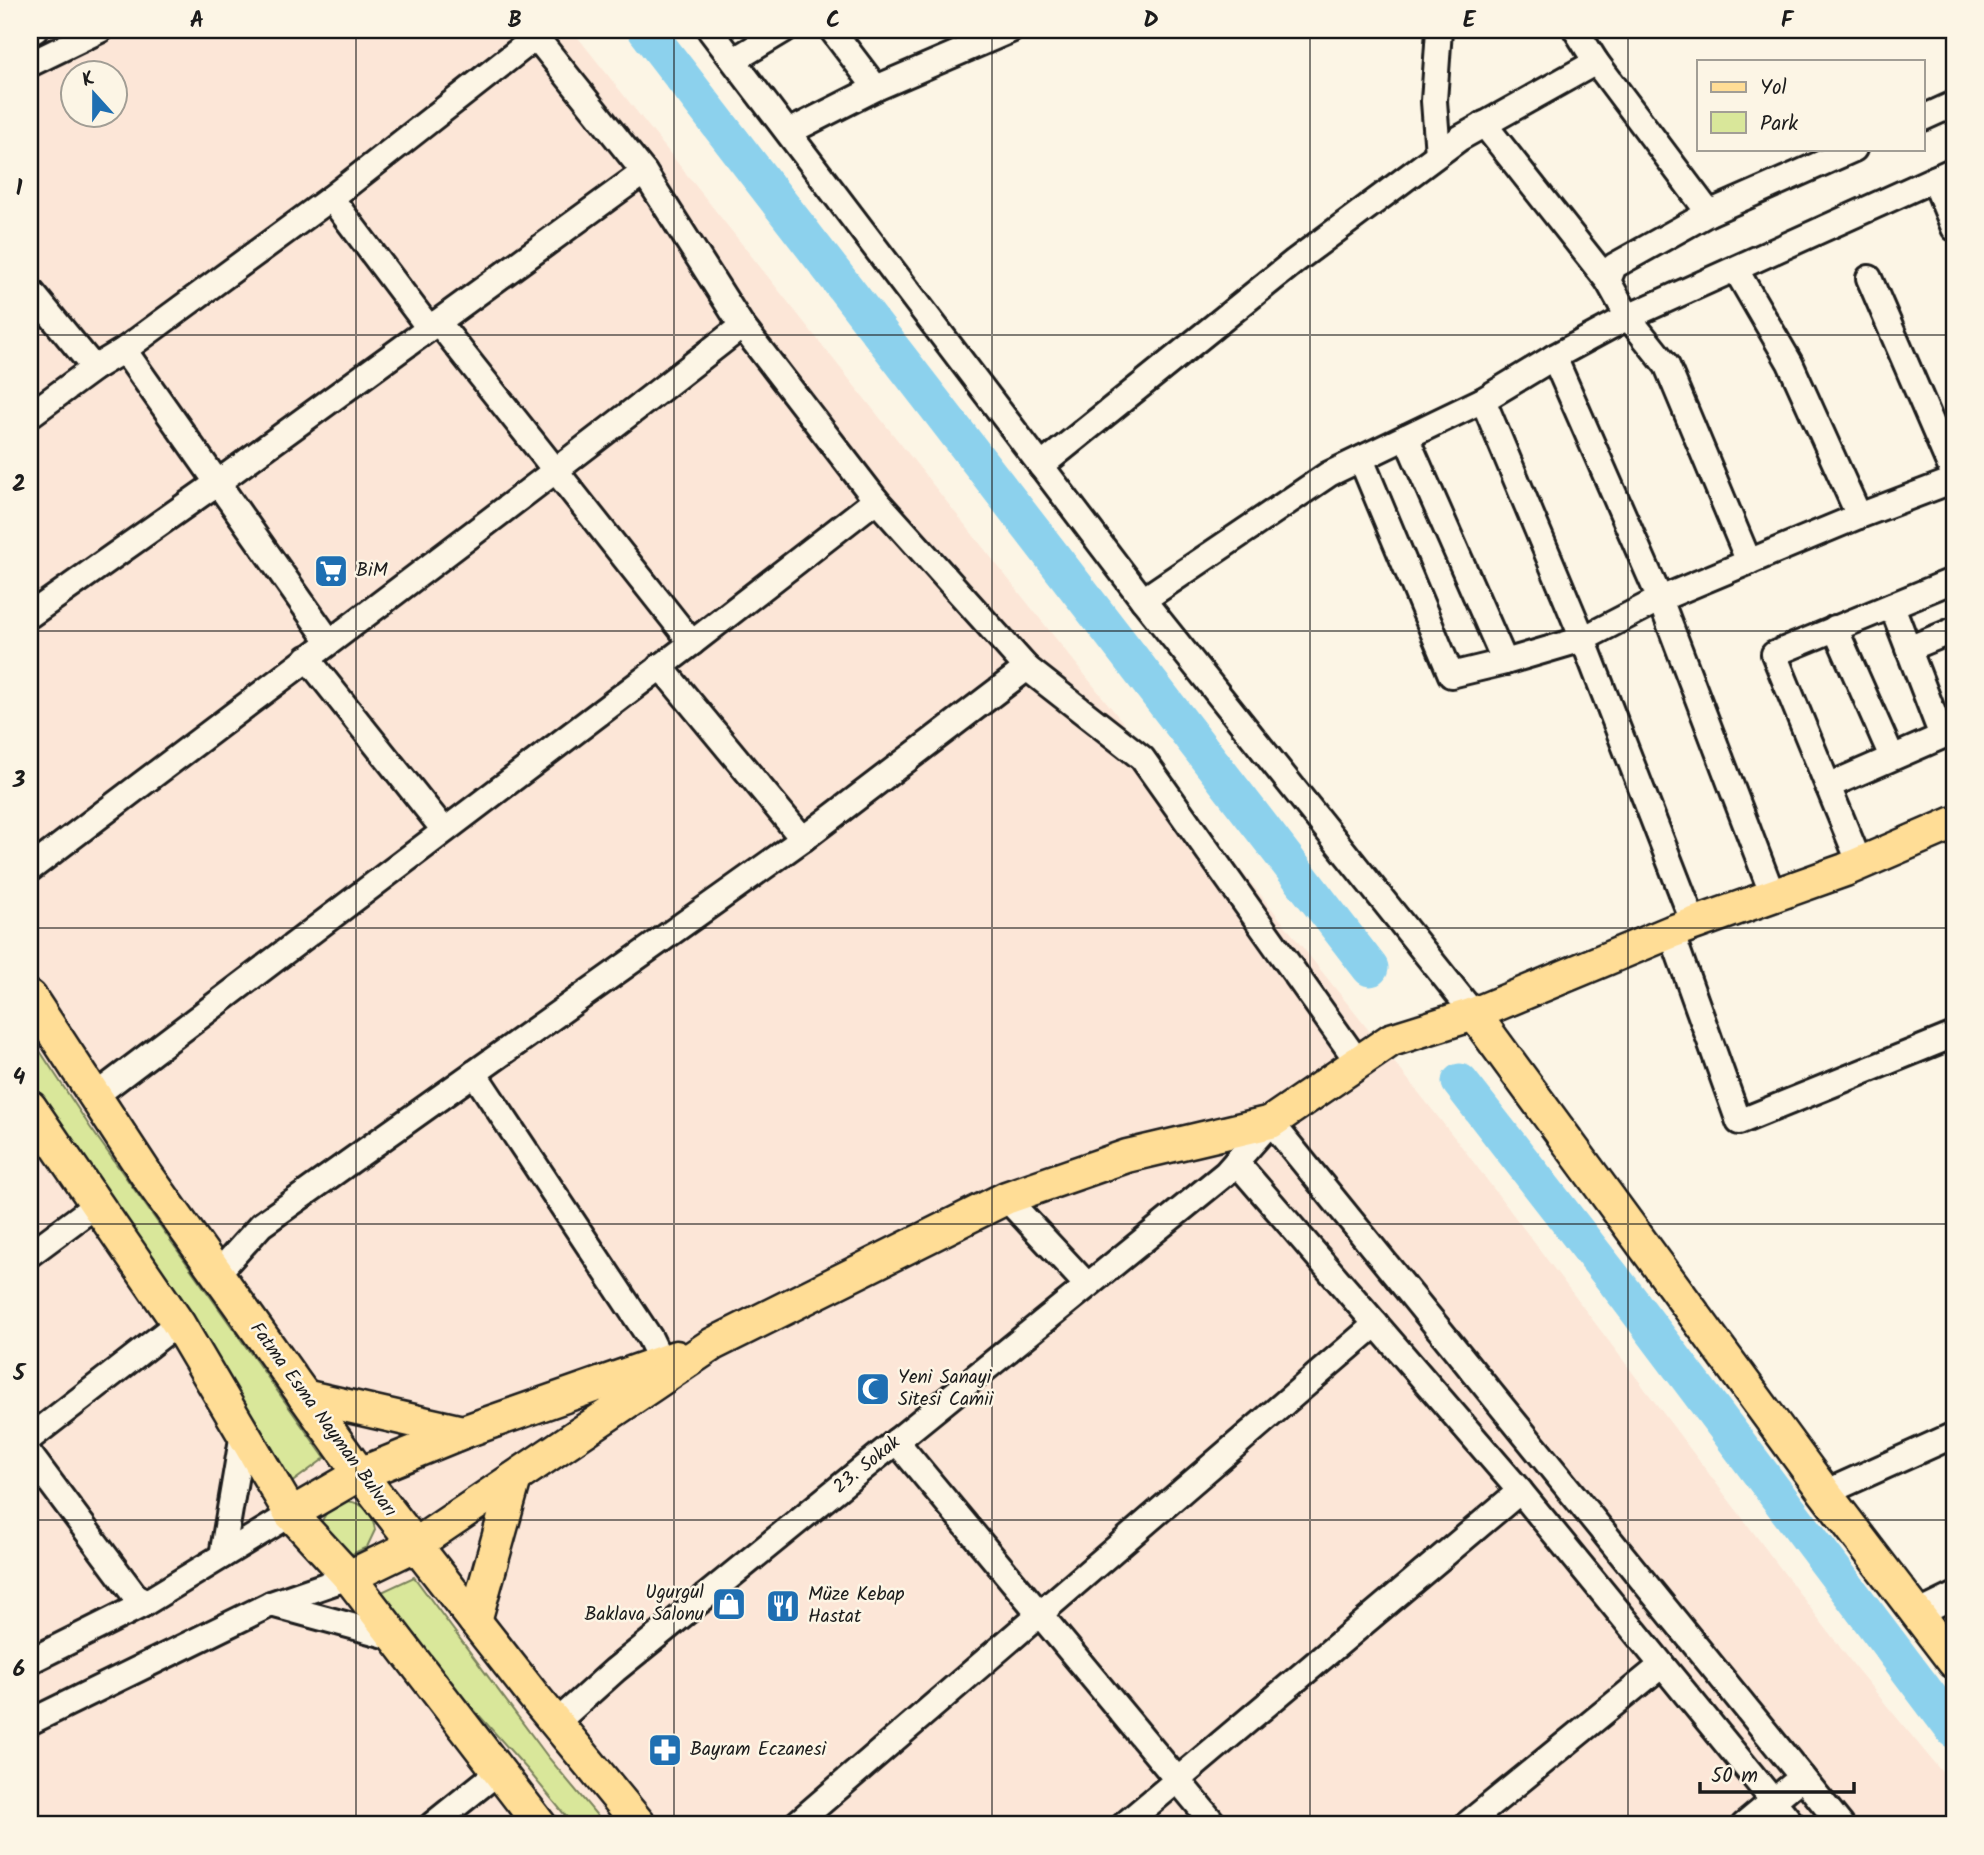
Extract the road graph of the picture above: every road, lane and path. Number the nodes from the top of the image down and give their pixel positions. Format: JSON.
{"nodes":[{"id":1,"x":100,"y":30,"type":"edge"},
{"id":2,"x":710,"y":30,"type":"edge"},
{"id":3,"x":784,"y":30,"type":"edge"},
{"id":4,"x":832,"y":30,"type":"edge"},
{"id":5,"x":1011,"y":30,"type":"edge"},
{"id":6,"x":1439,"y":30,"type":"edge"},
{"id":7,"x":1576,"y":30,"type":"edge"},
{"id":8,"x":533,"y":33,"type":"edge"},
{"id":9,"x":734,"y":60,"type":"junction"},
{"id":10,"x":1596,"y":62,"type":"junction"},
{"id":11,"x":30,"y":64,"type":"edge"},
{"id":12,"x":876,"y":88,"type":"junction"},
{"id":13,"x":1954,"y":104,"type":"edge"},
{"id":14,"x":1924,"y":118,"type":"edge"},
{"id":15,"x":1484,"y":124,"type":"junction"},
{"id":16,"x":789,"y":132,"type":"junction"},
{"id":17,"x":1852,"y":150,"type":"edge"},
{"id":18,"x":1438,"y":154,"type":"junction"},
{"id":19,"x":644,"y":172,"type":"junction"},
{"id":20,"x":1944,"y":175,"type":"edge"},
{"id":21,"x":331,"y":198,"type":"junction"},
{"id":22,"x":1709,"y":213,"type":"junction"},
{"id":23,"x":1954,"y":228,"type":"edge"},
{"id":24,"x":1736,"y":270,"type":"junction"},
{"id":25,"x":1869,"y":278,"type":"dead end"},
{"id":26,"x":1608,"y":281,"type":"junction"},
{"id":27,"x":30,"y":290,"type":"edge"},
{"id":28,"x":1628,"y":317,"type":"junction"},
{"id":29,"x":434,"y":325,"type":"junction"},
{"id":30,"x":742,"y":326,"type":"junction"},
{"id":31,"x":124,"y":350,"type":"junction"},
{"id":32,"x":1554,"y":357,"type":"junction"},
{"id":33,"x":94,"y":369,"type":"junction"},
{"id":34,"x":1483,"y":400,"type":"junction"},
{"id":35,"x":30,"y":415,"type":"edge"},
{"id":36,"x":1406,"y":437,"type":"junction"},
{"id":37,"x":1361,"y":459,"type":"junction"},
{"id":38,"x":1041,"y":466,"type":"junction"},
{"id":39,"x":556,"y":472,"type":"junction"},
{"id":40,"x":1954,"y":475,"type":"edge"},
{"id":41,"x":1954,"y":480,"type":"edge"},
{"id":42,"x":217,"y":483,"type":"junction"},
{"id":43,"x":876,"y":500,"type":"junction"},
{"id":44,"x":1859,"y":516,"type":"junction"},
{"id":45,"x":1749,"y":562,"type":"junction"},
{"id":46,"x":1954,"y":580,"type":"edge"},
{"id":47,"x":1660,"y":599,"type":"junction"},
{"id":48,"x":1143,"y":600,"type":"junction"},
{"id":49,"x":1892,"y":606,"type":"junction"},
{"id":50,"x":30,"y":615,"type":"edge"},
{"id":51,"x":1835,"y":628,"type":"junction"},
{"id":52,"x":1954,"y":630,"type":"edge"},
{"id":53,"x":1583,"y":639,"type":"junction"},
{"id":54,"x":329,"y":641,"type":"junction"},
{"id":55,"x":692,"y":643,"type":"junction"},
{"id":56,"x":1908,"y":649,"type":"junction"},
{"id":57,"x":307,"y":658,"type":"junction"},
{"id":58,"x":1505,"y":662,"type":"junction"},
{"id":59,"x":660,"y":666,"type":"junction"},
{"id":60,"x":1027,"y":668,"type":"junction"},
{"id":61,"x":1948,"y":734,"type":"edge"},
{"id":62,"x":1892,"y":757,"type":"junction"},
{"id":63,"x":1828,"y":786,"type":"junction"},
{"id":64,"x":1954,"y":823,"type":"edge"},
{"id":65,"x":444,"y":830,"type":"junction"},
{"id":66,"x":803,"y":839,"type":"junction"},
{"id":67,"x":1860,"y":864,"type":"junction"},
{"id":68,"x":30,"y":869,"type":"edge"},
{"id":69,"x":1773,"y":896,"type":"junction"},
{"id":70,"x":1682,"y":928,"type":"junction"},
{"id":71,"x":30,"y":997,"type":"edge"},
{"id":72,"x":1474,"y":1014,"type":"junction"},
{"id":73,"x":1954,"y":1035,"type":"edge"},
{"id":74,"x":1358,"y":1062,"type":"junction"},
{"id":75,"x":474,"y":1073,"type":"junction"},
{"id":76,"x":95,"y":1096,"type":"junction"},
{"id":77,"x":30,"y":1107,"type":"edge"},
{"id":78,"x":1271,"y":1122,"type":"junction"},
{"id":79,"x":1236,"y":1162,"type":"junction"},
{"id":80,"x":1006,"y":1199,"type":"junction"},
{"id":81,"x":96,"y":1205,"type":"junction"},
{"id":82,"x":30,"y":1254,"type":"edge"},
{"id":83,"x":217,"y":1274,"type":"junction"},
{"id":84,"x":1087,"y":1285,"type":"junction"},
{"id":85,"x":178,"y":1323,"type":"junction"},
{"id":86,"x":1376,"y":1324,"type":"junction"},
{"id":87,"x":713,"y":1344,"type":"junction"},
{"id":88,"x":661,"y":1361,"type":"junction"},
{"id":89,"x":304,"y":1396,"type":"junction"},
{"id":90,"x":463,"y":1432,"type":"junction"},
{"id":91,"x":243,"y":1433,"type":"junction"},
{"id":92,"x":1954,"y":1435,"type":"edge"},
{"id":93,"x":30,"y":1438,"type":"edge"},
{"id":94,"x":896,"y":1441,"type":"junction"},
{"id":95,"x":30,"y":1455,"type":"edge"},
{"id":96,"x":360,"y":1474,"type":"junction"},
{"id":97,"x":515,"y":1478,"type":"junction"},
{"id":98,"x":1520,"y":1491,"type":"junction"},
{"id":99,"x":1825,"y":1493,"type":"junction"},
{"id":100,"x":291,"y":1514,"type":"junction"},
{"id":101,"x":415,"y":1545,"type":"junction"},
{"id":102,"x":222,"y":1556,"type":"junction"},
{"id":103,"x":349,"y":1577,"type":"junction"},
{"id":104,"x":1954,"y":1596,"type":"edge"},
{"id":105,"x":271,"y":1604,"type":"junction"},
{"id":106,"x":142,"y":1605,"type":"junction"},
{"id":107,"x":1040,"y":1614,"type":"junction"},
{"id":108,"x":1917,"y":1614,"type":"junction"},
{"id":109,"x":475,"y":1620,"type":"junction"},
{"id":110,"x":396,"y":1638,"type":"junction"},
{"id":111,"x":30,"y":1661,"type":"edge"},
{"id":112,"x":1954,"y":1662,"type":"edge"},
{"id":113,"x":1662,"y":1665,"type":"junction"},
{"id":114,"x":30,"y":1722,"type":"edge"},
{"id":115,"x":556,"y":1723,"type":"junction"},
{"id":116,"x":498,"y":1772,"type":"junction"},
{"id":117,"x":1802,"y":1777,"type":"junction"},
{"id":118,"x":1178,"y":1780,"type":"junction"},
{"id":119,"x":1773,"y":1801,"type":"junction"},
{"id":120,"x":1834,"y":1823,"type":"edge"},
{"id":121,"x":432,"y":1825,"type":"edge"},
{"id":122,"x":540,"y":1825,"type":"edge"},
{"id":123,"x":640,"y":1825,"type":"edge"},
{"id":124,"x":794,"y":1825,"type":"edge"},
{"id":125,"x":1124,"y":1825,"type":"edge"},
{"id":126,"x":1215,"y":1825,"type":"edge"},
{"id":127,"x":1466,"y":1825,"type":"edge"},
{"id":128,"x":1744,"y":1825,"type":"edge"},
{"id":129,"x":1793,"y":1825,"type":"edge"}],
"edges":[{"from":1,"to":11,"type":"street"},
{"from":2,"to":9,"type":"street"},
{"from":3,"to":9,"type":"street"},
{"from":4,"to":12,"type":"street"},
{"from":5,"to":12,"type":"street"},
{"from":6,"to":18,"type":"street"},
{"from":7,"to":10,"type":"street"},
{"from":8,"to":19,"type":"street"},
{"from":8,"to":21,"type":"street"},
{"from":9,"to":16,"type":"street"},
{"from":10,"to":15,"type":"street"},
{"from":10,"to":22,"type":"street"},
{"from":12,"to":16,"type":"street"},
{"from":13,"to":14,"type":"street"},
{"from":15,"to":18,"type":"street"},
{"from":15,"to":26,"type":"street"},
{"from":16,"to":38,"type":"street"},
{"from":17,"to":22,"type":"street"},
{"from":18,"to":38,"type":"street"},
{"from":19,"to":29,"type":"street"},
{"from":19,"to":30,"type":"street"},
{"from":20,"to":23,"type":"street"},
{"from":20,"to":24,"type":"street"},
{"from":21,"to":29,"type":"street"},
{"from":21,"to":31,"type":"street"},
{"from":22,"to":26,"type":"street"},
{"from":24,"to":28,"type":"street"},
{"from":24,"to":44,"type":"street"},
{"from":25,"to":40,"type":"street"},
{"from":26,"to":28,"type":"street"},
{"from":27,"to":33,"type":"street"},
{"from":28,"to":32,"type":"street"},
{"from":28,"to":45,"type":"street"},
{"from":29,"to":39,"type":"street"},
{"from":29,"to":42,"type":"street"},
{"from":30,"to":39,"type":"street"},
{"from":30,"to":43,"type":"street"},
{"from":31,"to":33,"type":"street"},
{"from":31,"to":42,"type":"street"},
{"from":32,"to":34,"type":"street"},
{"from":32,"to":47,"type":"street"},
{"from":33,"to":35,"type":"street"},
{"from":34,"to":36,"type":"street"},
{"from":34,"to":53,"type":"street"},
{"from":36,"to":37,"type":"street"},
{"from":36,"to":58,"type":"street"},
{"from":37,"to":48,"type":"street"},
{"from":37,"to":58,"type":"street"},
{"from":38,"to":48,"type":"street"},
{"from":39,"to":54,"type":"street"},
{"from":39,"to":55,"type":"street"},
{"from":41,"to":44,"type":"street"},
{"from":42,"to":50,"type":"street"},
{"from":42,"to":54,"type":"street"},
{"from":43,"to":55,"type":"street"},
{"from":43,"to":60,"type":"street"},
{"from":44,"to":45,"type":"street"},
{"from":45,"to":47,"type":"street"},
{"from":46,"to":49,"type":"street"},
{"from":47,"to":53,"type":"street"},
{"from":47,"to":69,"type":"street"},
{"from":48,"to":72,"type":"street"},
{"from":49,"to":51,"type":"street"},
{"from":49,"to":56,"type":"street"},
{"from":51,"to":62,"type":"street"},
{"from":51,"to":63,"type":"street"},
{"from":52,"to":56,"type":"street"},
{"from":53,"to":58,"type":"street"},
{"from":53,"to":70,"type":"street"},
{"from":54,"to":57,"type":"street"},
{"from":55,"to":59,"type":"street"},
{"from":56,"to":61,"type":"street"},
{"from":57,"to":65,"type":"street"},
{"from":57,"to":68,"type":"street"},
{"from":59,"to":65,"type":"street"},
{"from":59,"to":66,"type":"street"},
{"from":60,"to":66,"type":"street"},
{"from":60,"to":74,"type":"street"},
{"from":61,"to":62,"type":"street"},
{"from":62,"to":63,"type":"street"},
{"from":63,"to":67,"type":"street"},
{"from":64,"to":67,"type":"main road"},
{"from":65,"to":76,"type":"street"},
{"from":66,"to":75,"type":"street"},
{"from":67,"to":69,"type":"main road"},
{"from":69,"to":70,"type":"main road"},
{"from":70,"to":72,"type":"main road"},
{"from":70,"to":73,"type":"street"},
{"from":71,"to":76,"type":"main road","name":"Fatma Esma Nayman Bulvarı"},
{"from":72,"to":74,"type":"main road"},
{"from":72,"to":99,"type":"main road"},
{"from":74,"to":78,"type":"main road"},
{"from":75,"to":83,"type":"street"},
{"from":75,"to":88,"type":"street"},
{"from":76,"to":83,"type":"main road","name":"Fatma Esma Nayman Bulvarı"},
{"from":77,"to":81,"type":"main road"},
{"from":78,"to":79,"type":"street","name":"23. Sokak"},
{"from":78,"to":80,"type":"main road"},
{"from":78,"to":117,"type":"street"},
{"from":79,"to":84,"type":"street","name":"23. Sokak"},
{"from":79,"to":86,"type":"street"},
{"from":80,"to":84,"type":"street"},
{"from":80,"to":87,"type":"main road"},
{"from":81,"to":82,"type":"street"},
{"from":81,"to":85,"type":"main road"},
{"from":83,"to":89,"type":"main road","name":"Fatma Esma Nayman Bulvarı"},
{"from":84,"to":94,"type":"street","name":"23. Sokak"},
{"from":85,"to":91,"type":"main road"},
{"from":85,"to":93,"type":"street"},
{"from":86,"to":98,"type":"street"},
{"from":86,"to":107,"type":"street"},
{"from":87,"to":88,"type":"main road"},
{"from":87,"to":97,"type":"main road"},
{"from":88,"to":90,"type":"main road"},
{"from":89,"to":90,"type":"main road"},
{"from":89,"to":96,"type":"main road","name":"Fatma Esma Nayman Bulvarı"},
{"from":90,"to":96,"type":"main road"},
{"from":91,"to":100,"type":"main road"},
{"from":91,"to":102,"type":"street"},
{"from":92,"to":99,"type":"street"},
{"from":94,"to":107,"type":"street"},
{"from":94,"to":115,"type":"street","name":"23. Sokak"},
{"from":95,"to":106,"type":"street"},
{"from":96,"to":100,"type":"main road"},
{"from":96,"to":101,"type":"main road","name":"Fatma Esma Nayman Bulvarı"},
{"from":97,"to":101,"type":"main road"},
{"from":97,"to":109,"type":"main road"},
{"from":98,"to":113,"type":"street"},
{"from":98,"to":118,"type":"street"},
{"from":99,"to":108,"type":"main road"},
{"from":100,"to":102,"type":"street"},
{"from":100,"to":103,"type":"main road"},
{"from":101,"to":103,"type":"main road"},
{"from":101,"to":109,"type":"main road","name":"Fatma Esma Nayman Bulvarı"},
{"from":102,"to":106,"type":"street"},
{"from":103,"to":105,"type":"street"},
{"from":103,"to":110,"type":"main road"},
{"from":104,"to":108,"type":"street"},
{"from":105,"to":110,"type":"street"},
{"from":105,"to":114,"type":"street"},
{"from":106,"to":111,"type":"street"},
{"from":107,"to":118,"type":"street"},
{"from":107,"to":124,"type":"street"},
{"from":108,"to":112,"type":"main road"},
{"from":109,"to":115,"type":"main road","name":"Fatma Esma Nayman Bulvarı"},
{"from":110,"to":116,"type":"main road"},
{"from":113,"to":119,"type":"street"},
{"from":113,"to":127,"type":"street"},
{"from":115,"to":123,"type":"main road","name":"Fatma Esma Nayman Bulvarı"},
{"from":116,"to":121,"type":"street"},
{"from":116,"to":122,"type":"main road"},
{"from":117,"to":119,"type":"street"},
{"from":117,"to":120,"type":"street"},
{"from":118,"to":125,"type":"street"},
{"from":118,"to":126,"type":"street"},
{"from":119,"to":128,"type":"street"},
{"from":119,"to":129,"type":"street"}]}
